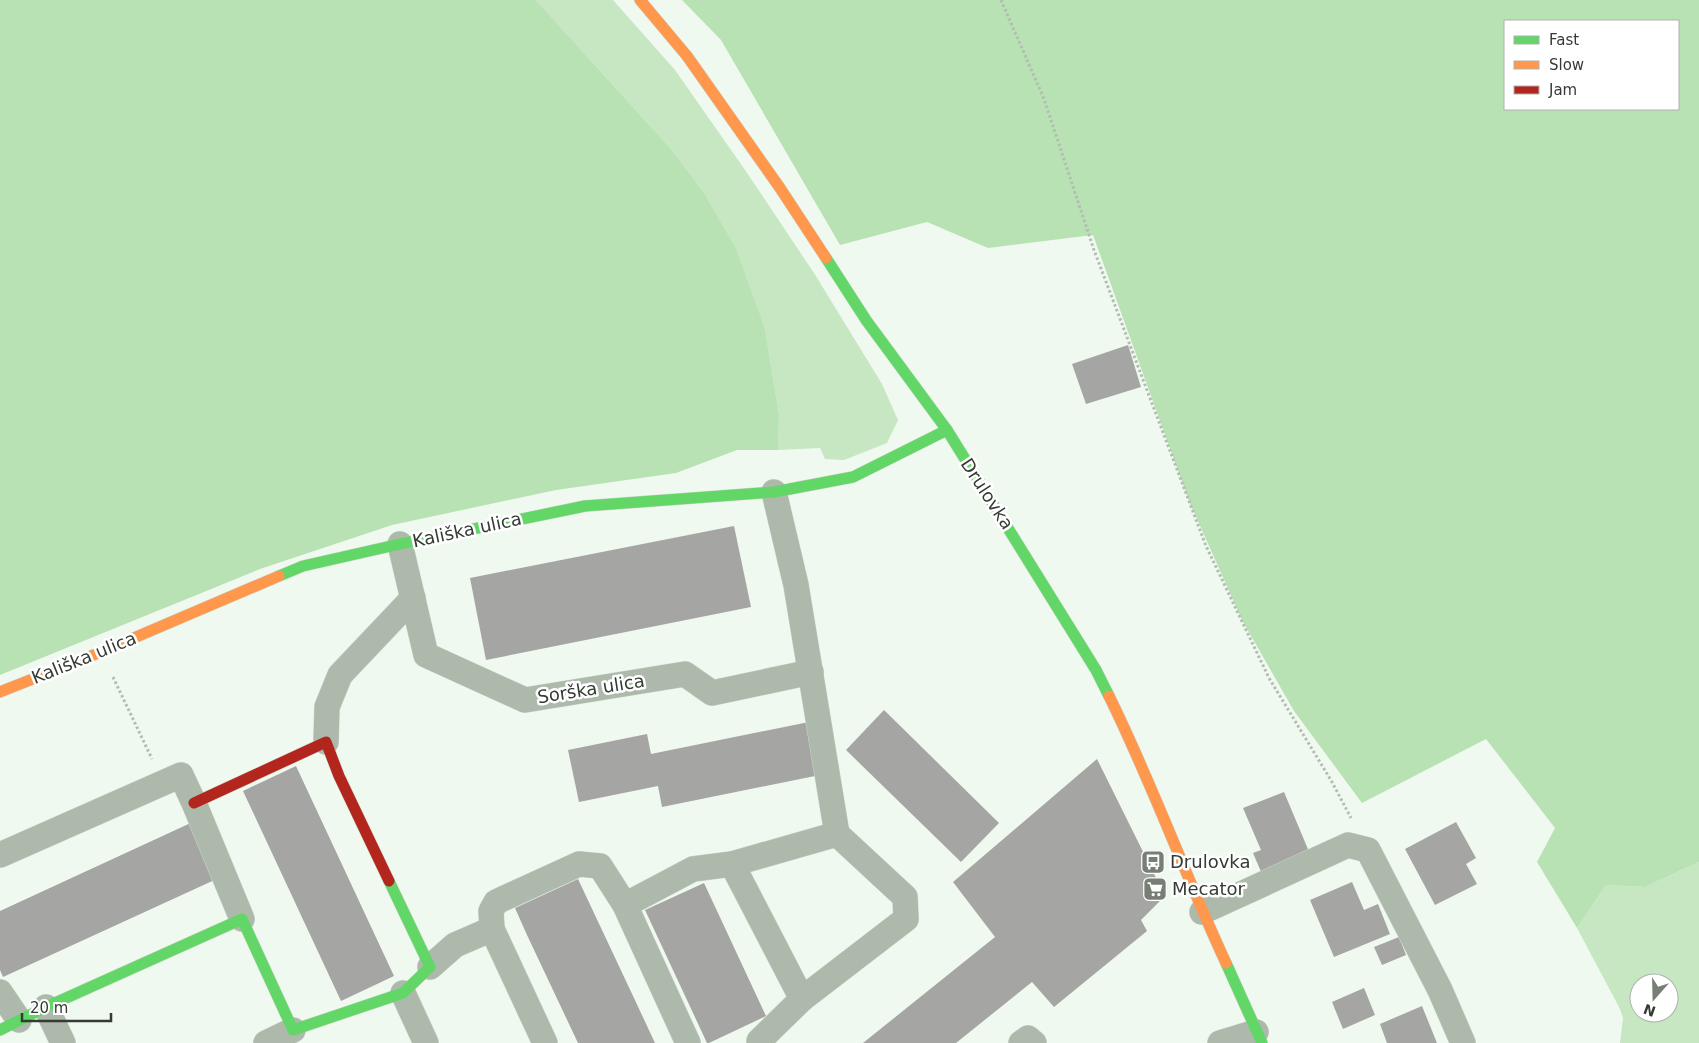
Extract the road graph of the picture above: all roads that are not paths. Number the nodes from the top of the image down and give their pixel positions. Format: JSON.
{"nodes":[{"id":1,"x":640,"y":0,"type":"edge"},
{"id":2,"x":947,"y":430,"type":"junction"},
{"id":3,"x":774,"y":492,"type":"junction"},
{"id":4,"x":400,"y":544,"type":"junction"},
{"id":5,"x":413,"y":598,"type":"junction"},
{"id":6,"x":811,"y":672,"type":"junction"},
{"id":7,"x":0,"y":692,"type":"edge"},
{"id":8,"x":326,"y":742,"type":"junction"},
{"id":9,"x":194,"y":803,"type":"junction"},
{"id":10,"x":837,"y":834,"type":"junction"},
{"id":11,"x":0,"y":855,"type":"edge"},
{"id":12,"x":732,"y":864,"type":"junction"},
{"id":13,"x":625,"y":906,"type":"junction"},
{"id":14,"x":1202,"y":912,"type":"junction"},
{"id":15,"x":242,"y":919,"type":"junction"},
{"id":16,"x":492,"y":928,"type":"junction"},
{"id":17,"x":430,"y":967,"type":"junction"},
{"id":18,"x":0,"y":992,"type":"edge"},
{"id":19,"x":403,"y":993,"type":"junction"},
{"id":20,"x":802,"y":999,"type":"junction"},
{"id":21,"x":46,"y":1007,"type":"junction"},
{"id":22,"x":10,"y":1025,"type":"edge"},
{"id":23,"x":294,"y":1030,"type":"junction"},
{"id":24,"x":1259,"y":1038,"type":"edge"},
{"id":25,"x":63,"y":1043,"type":"edge"},
{"id":26,"x":266,"y":1043,"type":"edge"},
{"id":27,"x":426,"y":1043,"type":"edge"},
{"id":28,"x":545,"y":1043,"type":"edge"},
{"id":29,"x":688,"y":1043,"type":"edge"},
{"id":30,"x":760,"y":1043,"type":"edge"},
{"id":31,"x":1021,"y":1043,"type":"edge"},
{"id":32,"x":1034,"y":1043,"type":"edge"},
{"id":33,"x":1220,"y":1043,"type":"edge"},
{"id":34,"x":1463,"y":1043,"type":"edge"}],
"edges":[{"from":1,"to":2,"type":"street","name":"Drulovka"},
{"from":2,"to":3,"type":"street","name":"Kališka ulica"},
{"from":2,"to":14,"type":"street","name":"Drulovka"},
{"from":3,"to":4,"type":"street","name":"Kališka ulica"},
{"from":3,"to":6,"type":"street"},
{"from":4,"to":5,"type":"street","name":"Sorška ulica"},
{"from":4,"to":7,"type":"street","name":"Kališka ulica"},
{"from":5,"to":6,"type":"street","name":"Sorška ulica"},
{"from":5,"to":8,"type":"street"},
{"from":6,"to":10,"type":"street"},
{"from":8,"to":9,"type":"street"},
{"from":8,"to":17,"type":"street"},
{"from":9,"to":11,"type":"street"},
{"from":9,"to":15,"type":"street"},
{"from":10,"to":12,"type":"street"},
{"from":10,"to":20,"type":"street"},
{"from":12,"to":13,"type":"street"},
{"from":12,"to":20,"type":"street"},
{"from":13,"to":16,"type":"street"},
{"from":13,"to":29,"type":"street"},
{"from":14,"to":24,"type":"street","name":"Drulovka"},
{"from":14,"to":34,"type":"street"},
{"from":15,"to":21,"type":"street"},
{"from":15,"to":23,"type":"street"},
{"from":16,"to":17,"type":"street"},
{"from":16,"to":28,"type":"street"},
{"from":17,"to":19,"type":"street"},
{"from":18,"to":22,"type":"street"},
{"from":19,"to":23,"type":"street"},
{"from":19,"to":27,"type":"street"},
{"from":20,"to":30,"type":"street"},
{"from":21,"to":22,"type":"street"},
{"from":21,"to":25,"type":"street"},
{"from":23,"to":26,"type":"street"},
{"from":24,"to":33,"type":"street"},
{"from":31,"to":32,"type":"street"}]}
